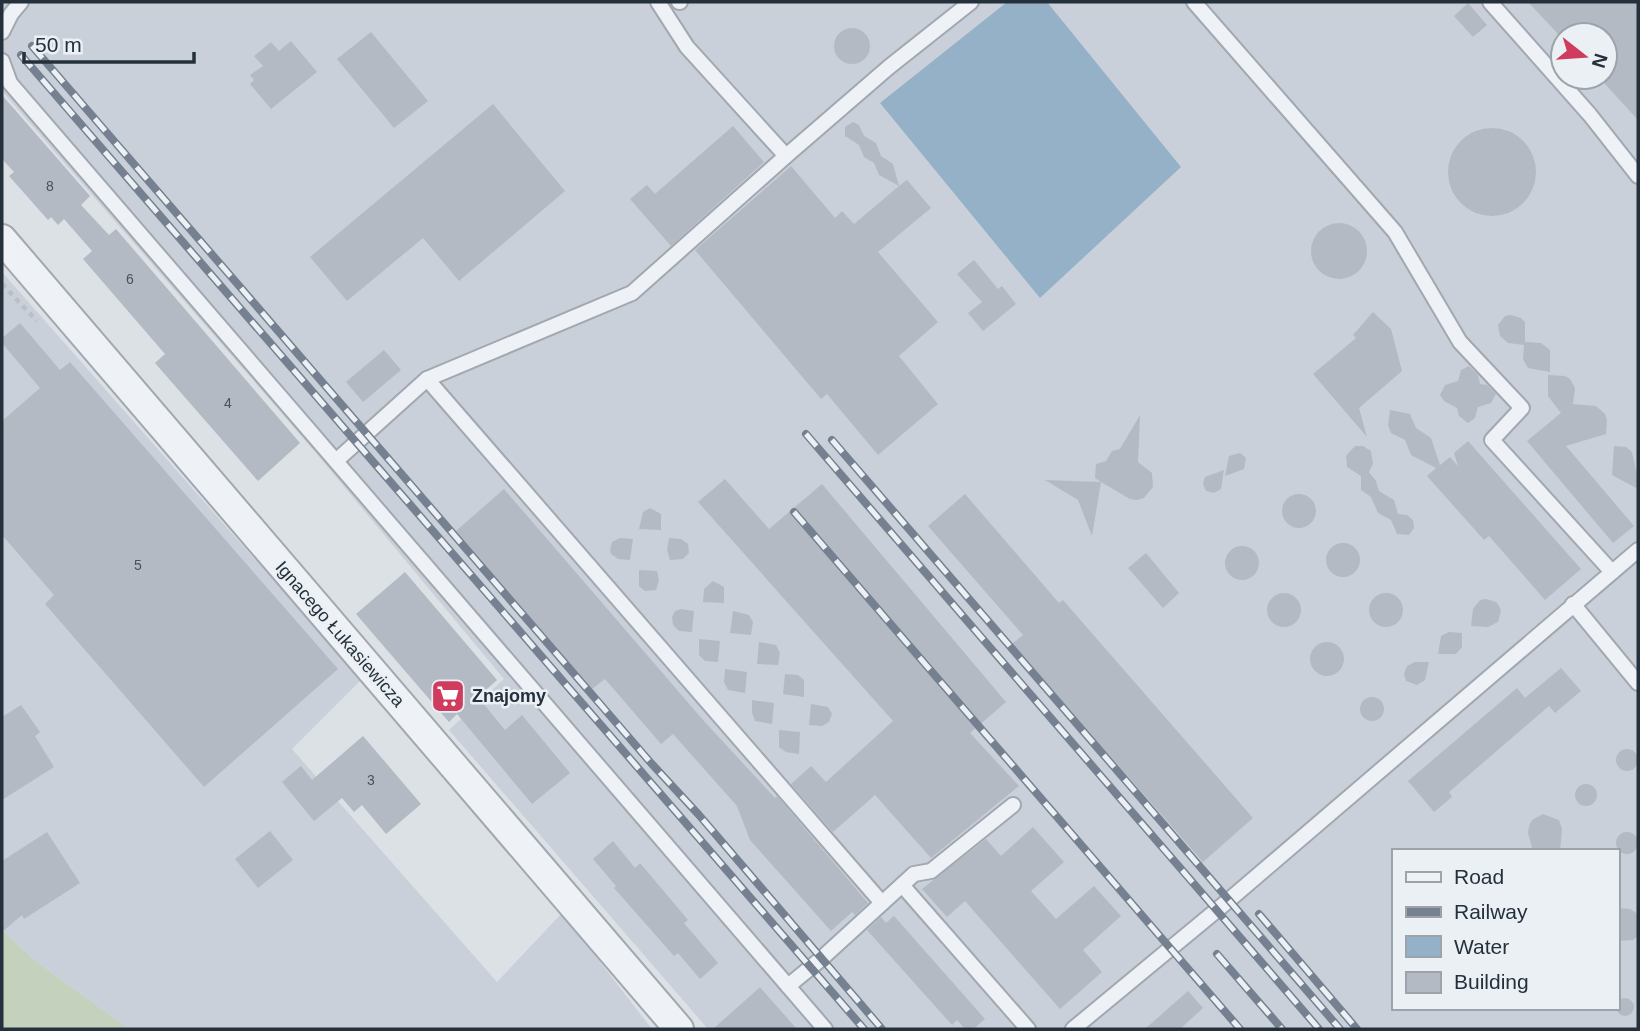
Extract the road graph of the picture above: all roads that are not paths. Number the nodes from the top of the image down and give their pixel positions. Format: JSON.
{"nodes":[{"id":1,"x":21,"y":2,"type":"edge"},
{"id":2,"x":658,"y":2,"type":"edge"},
{"id":3,"x":971,"y":2,"type":"edge"},
{"id":4,"x":1194,"y":2,"type":"edge"},
{"id":5,"x":1490,"y":2,"type":"edge"},
{"id":6,"x":2,"y":32,"type":"edge"},
{"id":7,"x":2,"y":61,"type":"edge"},
{"id":8,"x":786,"y":156,"type":"junction"},
{"id":9,"x":1638,"y":176,"type":"edge"},
{"id":10,"x":2,"y":239,"type":"edge"},
{"id":11,"x":427,"y":379,"type":"junction"},
{"id":12,"x":337,"y":460,"type":"junction"},
{"id":13,"x":1638,"y":550,"type":"edge"},
{"id":14,"x":1612,"y":572,"type":"junction"},
{"id":15,"x":1573,"y":604,"type":"junction"},
{"id":16,"x":1638,"y":683,"type":"edge"},
{"id":17,"x":1013,"y":805,"type":"dead end"},
{"id":18,"x":902,"y":886,"type":"junction"},
{"id":19,"x":882,"y":903,"type":"junction"},
{"id":20,"x":788,"y":986,"type":"junction"},
{"id":21,"x":679,"y":1029,"type":"edge"},
{"id":22,"x":825,"y":1029,"type":"edge"},
{"id":23,"x":1028,"y":1029,"type":"edge"},
{"id":24,"x":1073,"y":1029,"type":"edge"}],
"edges":[{"from":1,"to":6,"type":"lane"},
{"from":2,"to":8,"type":"lane"},
{"from":3,"to":8,"type":"lane"},
{"from":4,"to":14,"type":"lane"},
{"from":5,"to":9,"type":"lane"},
{"from":7,"to":12,"type":"lane"},
{"from":8,"to":11,"type":"lane"},
{"from":10,"to":21,"type":"street","name":"Ignacego Łukasiewicza"},
{"from":11,"to":12,"type":"lane"},
{"from":11,"to":19,"type":"lane"},
{"from":12,"to":20,"type":"lane"},
{"from":13,"to":14,"type":"lane"},
{"from":14,"to":15,"type":"lane"},
{"from":15,"to":16,"type":"lane"},
{"from":15,"to":24,"type":"lane"},
{"from":17,"to":18,"type":"lane"},
{"from":18,"to":19,"type":"lane"},
{"from":18,"to":23,"type":"lane"},
{"from":19,"to":20,"type":"lane"},
{"from":20,"to":22,"type":"lane"}]}
